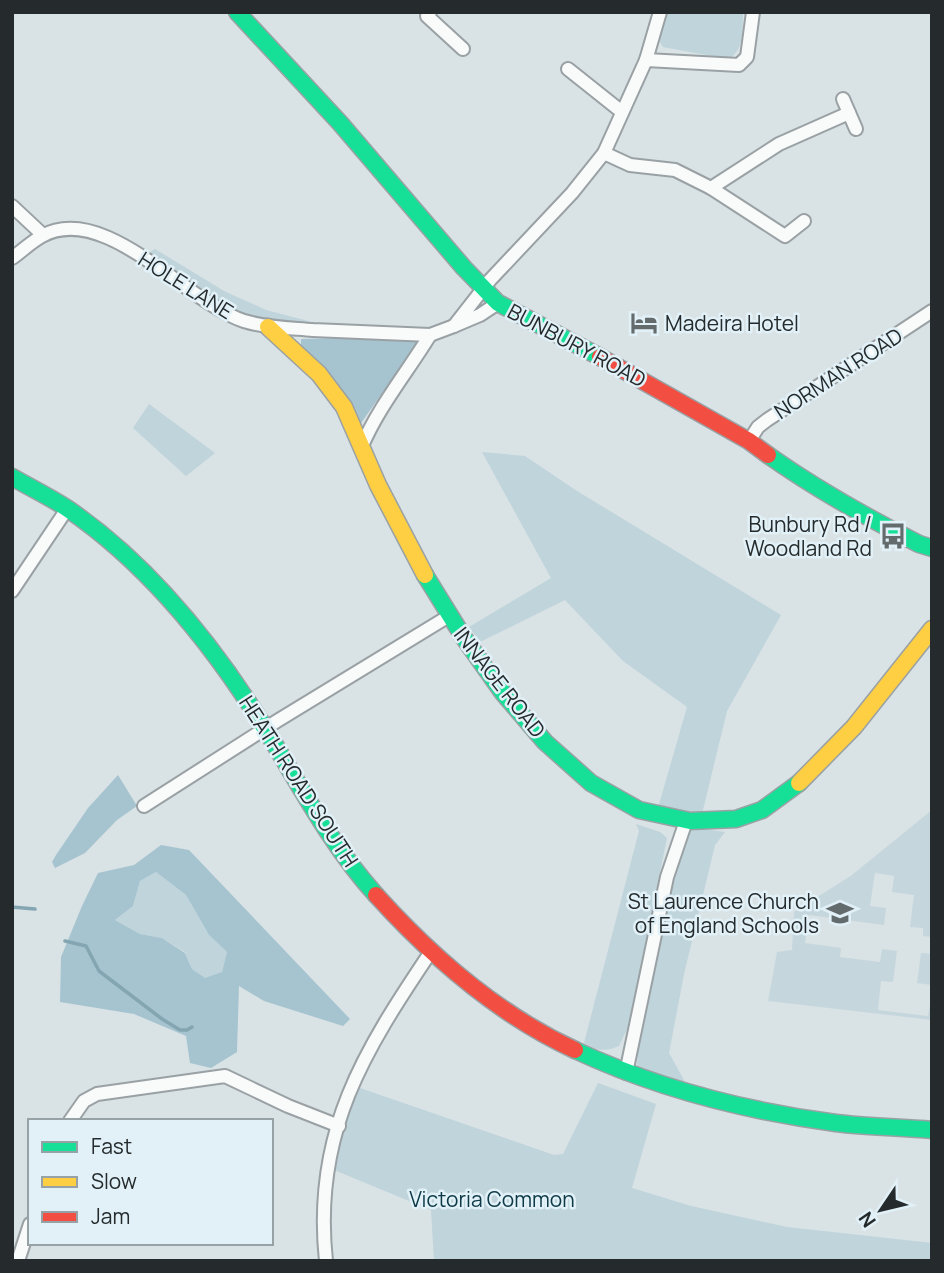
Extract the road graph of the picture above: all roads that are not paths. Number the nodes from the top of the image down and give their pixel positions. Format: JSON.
{"nodes":[{"id":1,"x":237,"y":12,"type":"edge"},
{"id":2,"x":429,"y":12,"type":"edge"},
{"id":3,"x":660,"y":12,"type":"edge"},
{"id":4,"x":753,"y":12,"type":"edge"},
{"id":5,"x":463,"y":49,"type":"dead end"},
{"id":6,"x":646,"y":60,"type":"junction"},
{"id":7,"x":568,"y":69,"type":"dead end"},
{"id":8,"x":843,"y":99,"type":"dead end"},
{"id":9,"x":622,"y":112,"type":"junction"},
{"id":10,"x":849,"y":113,"type":"junction"},
{"id":11,"x":856,"y":129,"type":"dead end"},
{"id":12,"x":604,"y":153,"type":"junction"},
{"id":13,"x":711,"y":188,"type":"junction"},
{"id":14,"x":12,"y":206,"type":"edge"},
{"id":15,"x":804,"y":221,"type":"dead end"},
{"id":16,"x":43,"y":235,"type":"junction"},
{"id":17,"x":12,"y":258,"type":"edge"},
{"id":18,"x":484,"y":288,"type":"junction"},
{"id":19,"x":498,"y":303,"type":"junction"},
{"id":20,"x":932,"y":311,"type":"edge"},
{"id":21,"x":454,"y":326,"type":"junction"},
{"id":22,"x":268,"y":327,"type":"junction"},
{"id":23,"x":430,"y":335,"type":"junction"},
{"id":24,"x":749,"y":441,"type":"junction"},
{"id":25,"x":361,"y":448,"type":"junction"},
{"id":26,"x":12,"y":477,"type":"edge"},
{"id":27,"x":67,"y":509,"type":"junction"},
{"id":28,"x":928,"y":549,"type":"edge"},
{"id":29,"x":12,"y":591,"type":"edge"},
{"id":30,"x":449,"y":616,"type":"junction"},
{"id":31,"x":932,"y":629,"type":"edge"},
{"id":32,"x":265,"y":728,"type":"junction"},
{"id":33,"x":144,"y":806,"type":"dead end"},
{"id":34,"x":686,"y":821,"type":"junction"},
{"id":35,"x":432,"y":950,"type":"junction"},
{"id":36,"x":626,"y":1073,"type":"junction"},
{"id":37,"x":71,"y":1119,"type":"edge"},
{"id":38,"x":338,"y":1126,"type":"junction"},
{"id":39,"x":932,"y":1130,"type":"edge"},
{"id":40,"x":28,"y":1230,"type":"edge"},
{"id":41,"x":18,"y":1261,"type":"edge"},
{"id":42,"x":326,"y":1261,"type":"edge"}],
"edges":[{"from":1,"to":18,"type":"street","name":"BUNBURY ROAD"},
{"from":2,"to":5,"type":"street"},
{"from":3,"to":6,"type":"street"},
{"from":4,"to":6,"type":"street"},
{"from":6,"to":9,"type":"street"},
{"from":7,"to":9,"type":"street"},
{"from":8,"to":10,"type":"street"},
{"from":9,"to":12,"type":"street"},
{"from":10,"to":11,"type":"street"},
{"from":10,"to":13,"type":"street"},
{"from":12,"to":13,"type":"street"},
{"from":12,"to":18,"type":"street"},
{"from":13,"to":15,"type":"street"},
{"from":14,"to":16,"type":"street"},
{"from":16,"to":17,"type":"street","name":"HOLE LANE"},
{"from":16,"to":22,"type":"street","name":"HOLE LANE"},
{"from":18,"to":19,"type":"street","name":"BUNBURY ROAD"},
{"from":18,"to":21,"type":"street"},
{"from":19,"to":21,"type":"street","name":"HOLE LANE"},
{"from":19,"to":24,"type":"street","name":"BUNBURY ROAD"},
{"from":20,"to":24,"type":"street","name":"NORMAN ROAD"},
{"from":21,"to":23,"type":"street","name":"HOLE LANE"},
{"from":22,"to":23,"type":"street","name":"HOLE LANE"},
{"from":22,"to":25,"type":"street","name":"INNAGE ROAD"},
{"from":23,"to":25,"type":"street"},
{"from":24,"to":28,"type":"street","name":"BUNBURY ROAD"},
{"from":25,"to":30,"type":"street","name":"INNAGE ROAD"},
{"from":26,"to":27,"type":"street","name":"HEATH ROAD SOUTH"},
{"from":27,"to":29,"type":"street"},
{"from":27,"to":32,"type":"street","name":"HEATH ROAD SOUTH"},
{"from":30,"to":32,"type":"street"},
{"from":30,"to":34,"type":"street","name":"INNAGE ROAD"},
{"from":31,"to":34,"type":"street","name":"INNAGE ROAD"},
{"from":32,"to":33,"type":"street"},
{"from":32,"to":35,"type":"street","name":"HEATH ROAD SOUTH"},
{"from":34,"to":36,"type":"street"},
{"from":35,"to":36,"type":"street","name":"HEATH ROAD SOUTH"},
{"from":35,"to":38,"type":"street"},
{"from":36,"to":39,"type":"street","name":"HEATH ROAD SOUTH"},
{"from":37,"to":38,"type":"street"},
{"from":38,"to":42,"type":"street"},
{"from":40,"to":41,"type":"street"}]}
